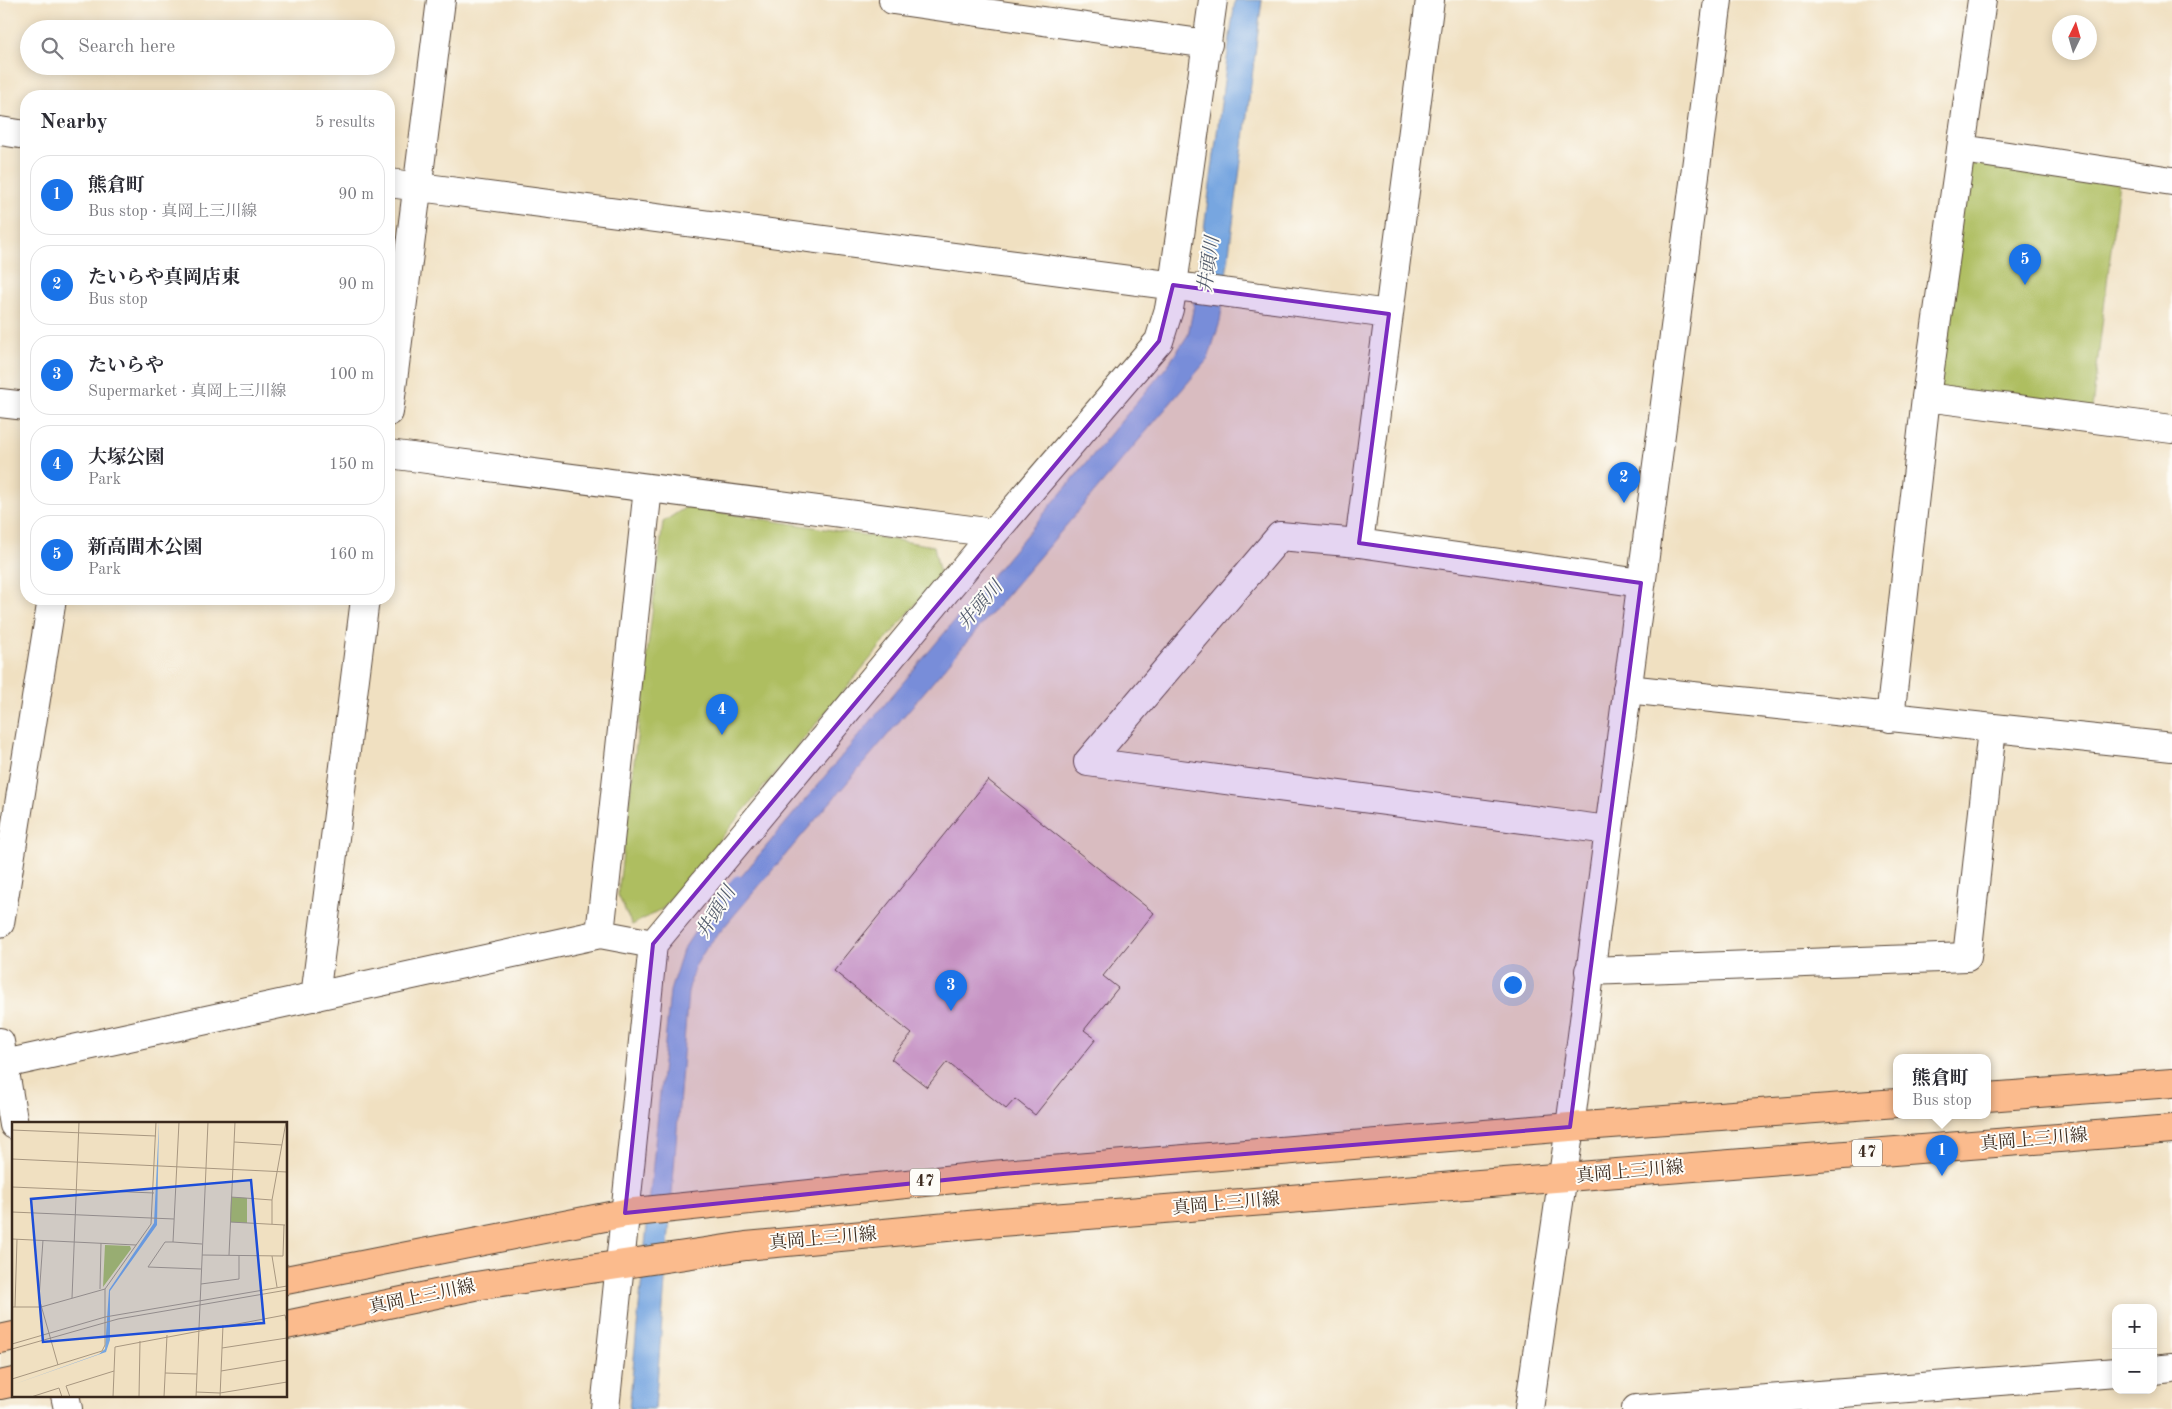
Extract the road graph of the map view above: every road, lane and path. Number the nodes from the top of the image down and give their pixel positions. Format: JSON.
{"nodes":[{"id":1,"x":441,"y":0,"type":"edge"},
{"id":2,"x":893,"y":0,"type":"edge"},
{"id":3,"x":1213,"y":0,"type":"edge"},
{"id":4,"x":1430,"y":0,"type":"edge"},
{"id":5,"x":1718,"y":0,"type":"edge"},
{"id":6,"x":1982,"y":0,"type":"edge"},
{"id":7,"x":1208,"y":44,"type":"junction"},
{"id":8,"x":0,"y":132,"type":"edge"},
{"id":9,"x":20,"y":134,"type":"edge"},
{"id":10,"x":1962,"y":149,"type":"junction"},
{"id":11,"x":2172,"y":181,"type":"edge"},
{"id":12,"x":395,"y":184,"type":"edge"},
{"id":13,"x":417,"y":187,"type":"junction"},
{"id":14,"x":1173,"y":285,"type":"junction"},
{"id":15,"x":1389,"y":314,"type":"junction"},
{"id":16,"x":395,"y":364,"type":"edge"},
{"id":17,"x":1926,"y":397,"type":"junction"},
{"id":18,"x":0,"y":403,"type":"edge"},
{"id":19,"x":20,"y":405,"type":"edge"},
{"id":20,"x":2172,"y":429,"type":"edge"},
{"id":21,"x":395,"y":455,"type":"edge"},
{"id":22,"x":648,"y":488,"type":"junction"},
{"id":23,"x":994,"y":533,"type":"junction"},
{"id":24,"x":1359,"y":544,"type":"junction"},
{"id":25,"x":1641,"y":583,"type":"junction"},
{"id":26,"x":51,"y":605,"type":"edge"},
{"id":27,"x":364,"y":605,"type":"edge"},
{"id":28,"x":1627,"y":688,"type":"junction"},
{"id":29,"x":1890,"y":718,"type":"junction"},
{"id":30,"x":1992,"y":729,"type":"junction"},
{"id":31,"x":2172,"y":747,"type":"edge"},
{"id":32,"x":1608,"y":830,"type":"junction"},
{"id":33,"x":0,"y":923,"type":"edge"},
{"id":34,"x":600,"y":934,"type":"junction"},
{"id":35,"x":653,"y":944,"type":"junction"},
{"id":36,"x":1590,"y":971,"type":"junction"},
{"id":37,"x":314,"y":997,"type":"junction"},
{"id":38,"x":1,"y":1058,"type":"edge"},
{"id":39,"x":2172,"y":1083,"type":"edge"},
{"id":40,"x":1991,"y":1097,"type":"edge"},
{"id":41,"x":1893,"y":1103,"type":"edge"},
{"id":42,"x":13,"y":1122,"type":"edge"},
{"id":43,"x":1570,"y":1127,"type":"junction"},
{"id":44,"x":2172,"y":1129,"type":"edge"},
{"id":45,"x":1562,"y":1177,"type":"junction"},
{"id":46,"x":625,"y":1213,"type":"junction"},
{"id":47,"x":619,"y":1263,"type":"junction"},
{"id":48,"x":288,"y":1280,"type":"edge"},
{"id":49,"x":288,"y":1325,"type":"edge"},
{"id":50,"x":2172,"y":1368,"type":"edge"},
{"id":51,"x":2157,"y":1370,"type":"edge"},
{"id":52,"x":2112,"y":1372,"type":"edge"},
{"id":53,"x":65,"y":1396,"type":"edge"},
{"id":54,"x":1768,"y":1404,"type":"edge"},
{"id":55,"x":68,"y":1409,"type":"edge"},
{"id":56,"x":605,"y":1409,"type":"edge"},
{"id":57,"x":1529,"y":1409,"type":"edge"},
{"id":58,"x":1636,"y":1409,"type":"edge"}],
"edges":[{"from":1,"to":13,"type":"street"},
{"from":2,"to":7,"type":"street"},
{"from":3,"to":7,"type":"street"},
{"from":4,"to":15,"type":"street"},
{"from":5,"to":25,"type":"street"},
{"from":6,"to":10,"type":"street"},
{"from":7,"to":14,"type":"street"},
{"from":8,"to":9,"type":"street"},
{"from":10,"to":11,"type":"street"},
{"from":10,"to":17,"type":"street"},
{"from":12,"to":13,"type":"street"},
{"from":13,"to":14,"type":"street"},
{"from":13,"to":16,"type":"street"},
{"from":14,"to":15,"type":"street"},
{"from":14,"to":23,"type":"street"},
{"from":15,"to":24,"type":"street"},
{"from":17,"to":20,"type":"street"},
{"from":17,"to":29,"type":"street"},
{"from":18,"to":19,"type":"street"},
{"from":21,"to":22,"type":"street"},
{"from":22,"to":23,"type":"street"},
{"from":22,"to":34,"type":"street"},
{"from":23,"to":35,"type":"street"},
{"from":24,"to":25,"type":"street"},
{"from":24,"to":32,"type":"street"},
{"from":25,"to":28,"type":"street"},
{"from":26,"to":33,"type":"street"},
{"from":27,"to":37,"type":"street"},
{"from":28,"to":29,"type":"street"},
{"from":28,"to":32,"type":"street"},
{"from":29,"to":30,"type":"street"},
{"from":30,"to":31,"type":"street"},
{"from":30,"to":36,"type":"street"},
{"from":32,"to":36,"type":"street"},
{"from":34,"to":35,"type":"street"},
{"from":34,"to":37,"type":"street"},
{"from":35,"to":46,"type":"street"},
{"from":36,"to":43,"type":"street"},
{"from":37,"to":38,"type":"street"},
{"from":38,"to":42,"type":"street"},
{"from":39,"to":40,"type":"main road"},
{"from":41,"to":43,"type":"main road","number":"47"},
{"from":43,"to":45,"type":"street"},
{"from":43,"to":46,"type":"main road","number":"47"},
{"from":44,"to":45,"type":"main road","name":"真岡上三川線","number":"47"},
{"from":45,"to":47,"type":"main road","name":"真岡上三川線","number":"47"},
{"from":45,"to":57,"type":"street"},
{"from":46,"to":47,"type":"street"},
{"from":46,"to":48,"type":"main road","number":"47"},
{"from":47,"to":49,"type":"main road","name":"真岡上三川線","number":"47"},
{"from":47,"to":56,"type":"street"},
{"from":50,"to":51,"type":"street"},
{"from":52,"to":54,"type":"street"},
{"from":53,"to":55,"type":"street"},
{"from":54,"to":58,"type":"street"}]}
